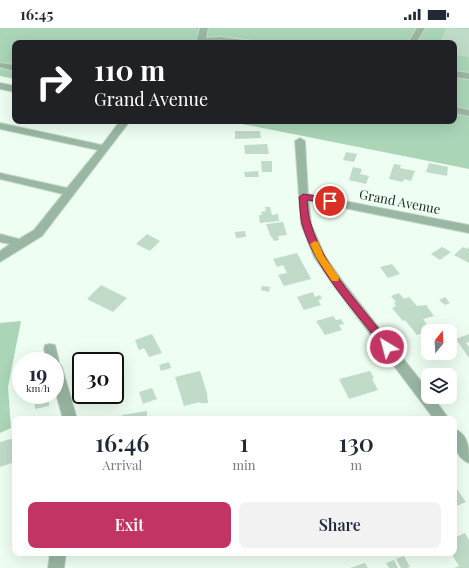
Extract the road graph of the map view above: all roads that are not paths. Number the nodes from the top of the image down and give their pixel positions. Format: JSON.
{"nodes":[{"id":1,"x":204,"y":28,"type":"edge"},
{"id":2,"x":421,"y":28,"type":"edge"},
{"id":3,"x":201,"y":40,"type":"edge"},
{"id":4,"x":214,"y":40,"type":"edge"},
{"id":5,"x":228,"y":40,"type":"edge"},
{"id":6,"x":414,"y":40,"type":"edge"},
{"id":7,"x":0,"y":65,"type":"edge"},
{"id":8,"x":12,"y":67,"type":"edge"},
{"id":9,"x":457,"y":74,"type":"edge"},
{"id":10,"x":469,"y":76,"type":"edge"},
{"id":11,"x":0,"y":86,"type":"edge"},
{"id":12,"x":12,"y":88,"type":"edge"},
{"id":13,"x":457,"y":111,"type":"edge"},
{"id":14,"x":469,"y":113,"type":"edge"},
{"id":15,"x":123,"y":124,"type":"edge"},
{"id":16,"x":0,"y":126,"type":"edge"},
{"id":17,"x":300,"y":141,"type":"dead end"},
{"id":18,"x":104,"y":148,"type":"junction"},
{"id":19,"x":0,"y":176,"type":"edge"},
{"id":20,"x":70,"y":192,"type":"junction"},
{"id":21,"x":303,"y":197,"type":"junction"},
{"id":22,"x":469,"y":229,"type":"edge"},
{"id":23,"x":0,"y":238,"type":"edge"},
{"id":24,"x":20,"y":243,"type":"junction"},
{"id":25,"x":0,"y":258,"type":"edge"},
{"id":26,"x":64,"y":398,"type":"edge"},
{"id":27,"x":69,"y":416,"type":"edge"},
{"id":28,"x":440,"y":416,"type":"edge"},
{"id":29,"x":457,"y":439,"type":"edge"},
{"id":30,"x":469,"y":456,"type":"edge"},
{"id":31,"x":58,"y":556,"type":"edge"},
{"id":32,"x":56,"y":568,"type":"edge"}],
"edges":[{"from":1,"to":3,"type":"street"},
{"from":2,"to":6,"type":"street"},
{"from":4,"to":5,"type":"street"},
{"from":7,"to":8,"type":"street"},
{"from":9,"to":10,"type":"street"},
{"from":11,"to":12,"type":"street"},
{"from":13,"to":14,"type":"street"},
{"from":15,"to":18,"type":"street"},
{"from":16,"to":18,"type":"street"},
{"from":17,"to":21,"type":"street"},
{"from":18,"to":20,"type":"street"},
{"from":19,"to":20,"type":"street"},
{"from":20,"to":24,"type":"street"},
{"from":21,"to":22,"type":"street","name":"Grand Avenue"},
{"from":21,"to":28,"type":"street"},
{"from":23,"to":24,"type":"street"},
{"from":24,"to":25,"type":"street"},
{"from":26,"to":27,"type":"street"},
{"from":29,"to":30,"type":"street"},
{"from":31,"to":32,"type":"street"}]}
